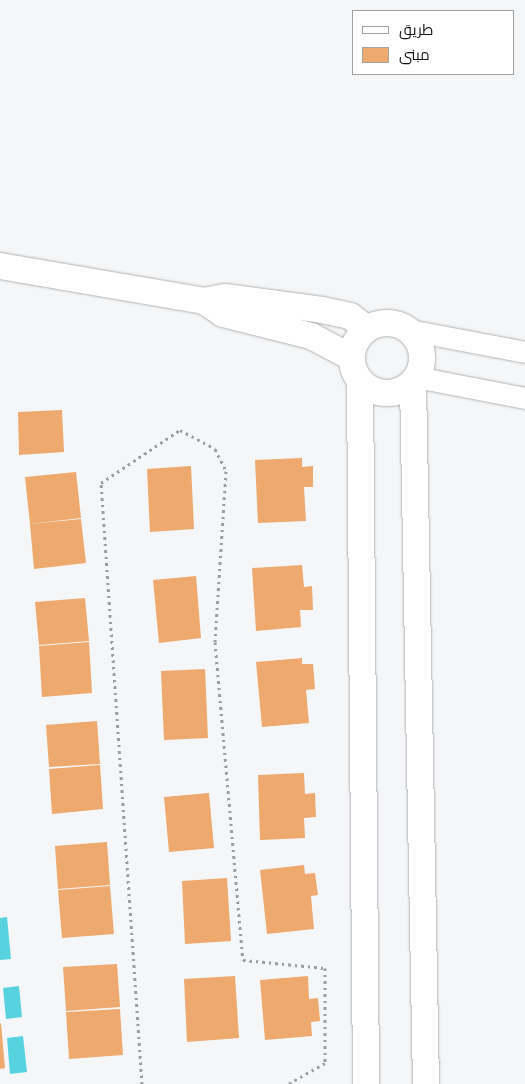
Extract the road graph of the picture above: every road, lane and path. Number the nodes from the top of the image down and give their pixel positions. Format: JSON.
{"nodes":[{"id":1,"x":0,"y":266,"type":"edge"},
{"id":2,"x":204,"y":302,"type":"junction"},
{"id":3,"x":367,"y":328,"type":"junction"},
{"id":4,"x":409,"y":330,"type":"junction"},
{"id":5,"x":525,"y":352,"type":"edge"},
{"id":6,"x":355,"y":369,"type":"junction"},
{"id":7,"x":414,"y":380,"type":"junction"},
{"id":8,"x":525,"y":398,"type":"edge"},
{"id":9,"x":142,"y":1084,"type":"edge"},
{"id":10,"x":288,"y":1084,"type":"edge"},
{"id":11,"x":366,"y":1084,"type":"edge"},
{"id":12,"x":426,"y":1084,"type":"edge"}],
"edges":[{"from":1,"to":2,"type":"street"},
{"from":2,"to":3,"type":"street"},
{"from":2,"to":6,"type":"street"},
{"from":3,"to":4,"type":"street"},
{"from":3,"to":6,"type":"street"},
{"from":4,"to":5,"type":"street"},
{"from":4,"to":7,"type":"street"},
{"from":6,"to":7,"type":"street"},
{"from":6,"to":11,"type":"street"},
{"from":7,"to":8,"type":"street"},
{"from":7,"to":12,"type":"street"},
{"from":9,"to":10,"type":"path"}]}
